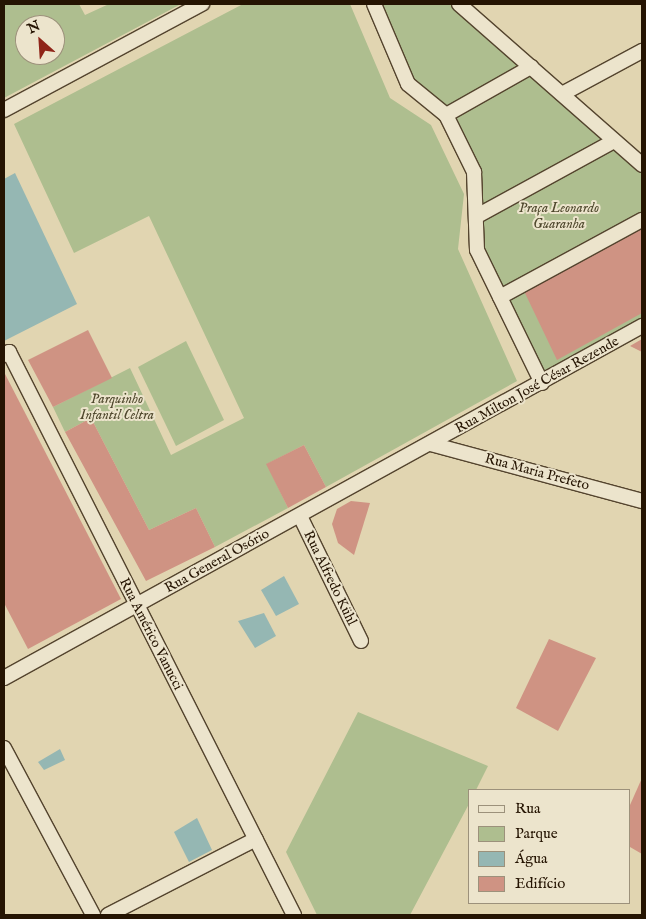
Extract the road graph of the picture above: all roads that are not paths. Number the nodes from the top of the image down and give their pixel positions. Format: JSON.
{"nodes":[{"id":1,"x":202,"y":4,"type":"edge"},
{"id":2,"x":374,"y":4,"type":"edge"},
{"id":3,"x":459,"y":4,"type":"edge"},
{"id":4,"x":642,"y":51,"type":"edge"},
{"id":5,"x":531,"y":67,"type":"junction"},
{"id":6,"x":562,"y":94,"type":"junction"},
{"id":7,"x":4,"y":110,"type":"edge"},
{"id":8,"x":446,"y":115,"type":"junction"},
{"id":9,"x":614,"y":141,"type":"junction"},
{"id":10,"x":642,"y":165,"type":"edge"},
{"id":11,"x":476,"y":216,"type":"junction"},
{"id":12,"x":642,"y":220,"type":"edge"},
{"id":13,"x":500,"y":297,"type":"junction"},
{"id":14,"x":642,"y":326,"type":"edge"},
{"id":15,"x":6,"y":354,"type":"edge"},
{"id":16,"x":542,"y":383,"type":"junction"},
{"id":17,"x":431,"y":444,"type":"junction"},
{"id":18,"x":642,"y":501,"type":"edge"},
{"id":19,"x":300,"y":516,"type":"junction"},
{"id":20,"x":137,"y":605,"type":"junction"},
{"id":21,"x":360,"y":641,"type":"dead end"},
{"id":22,"x":4,"y":678,"type":"edge"},
{"id":23,"x":4,"y":748,"type":"edge"},
{"id":24,"x":256,"y":839,"type":"junction"},
{"id":25,"x":92,"y":915,"type":"edge"},
{"id":26,"x":108,"y":915,"type":"edge"},
{"id":27,"x":294,"y":915,"type":"edge"}],
"edges":[{"from":1,"to":7,"type":"street"},
{"from":2,"to":8,"type":"street"},
{"from":3,"to":5,"type":"street"},
{"from":4,"to":6,"type":"street"},
{"from":5,"to":6,"type":"street"},
{"from":5,"to":8,"type":"street"},
{"from":6,"to":9,"type":"street"},
{"from":8,"to":11,"type":"street"},
{"from":9,"to":10,"type":"street"},
{"from":9,"to":11,"type":"street"},
{"from":11,"to":13,"type":"street"},
{"from":12,"to":13,"type":"street"},
{"from":13,"to":16,"type":"street"},
{"from":14,"to":16,"type":"street","name":"Rua Milton José César Rezende"},
{"from":15,"to":20,"type":"street","name":"Rua Américo Vanucci"},
{"from":16,"to":17,"type":"street","name":"Rua Milton José César Rezende"},
{"from":17,"to":18,"type":"street","name":"Rua Maria Prefeto"},
{"from":17,"to":19,"type":"street","name":"Rua General Osório"},
{"from":19,"to":20,"type":"street","name":"Rua General Osório"},
{"from":19,"to":21,"type":"street","name":"Rua Alfredo Kühl"},
{"from":20,"to":22,"type":"street","name":"Rua General Osório"},
{"from":20,"to":24,"type":"street","name":"Rua Américo Vanucci"},
{"from":23,"to":25,"type":"street"},
{"from":24,"to":26,"type":"street"},
{"from":24,"to":27,"type":"street","name":"Rua Américo Vanucci"}]}
